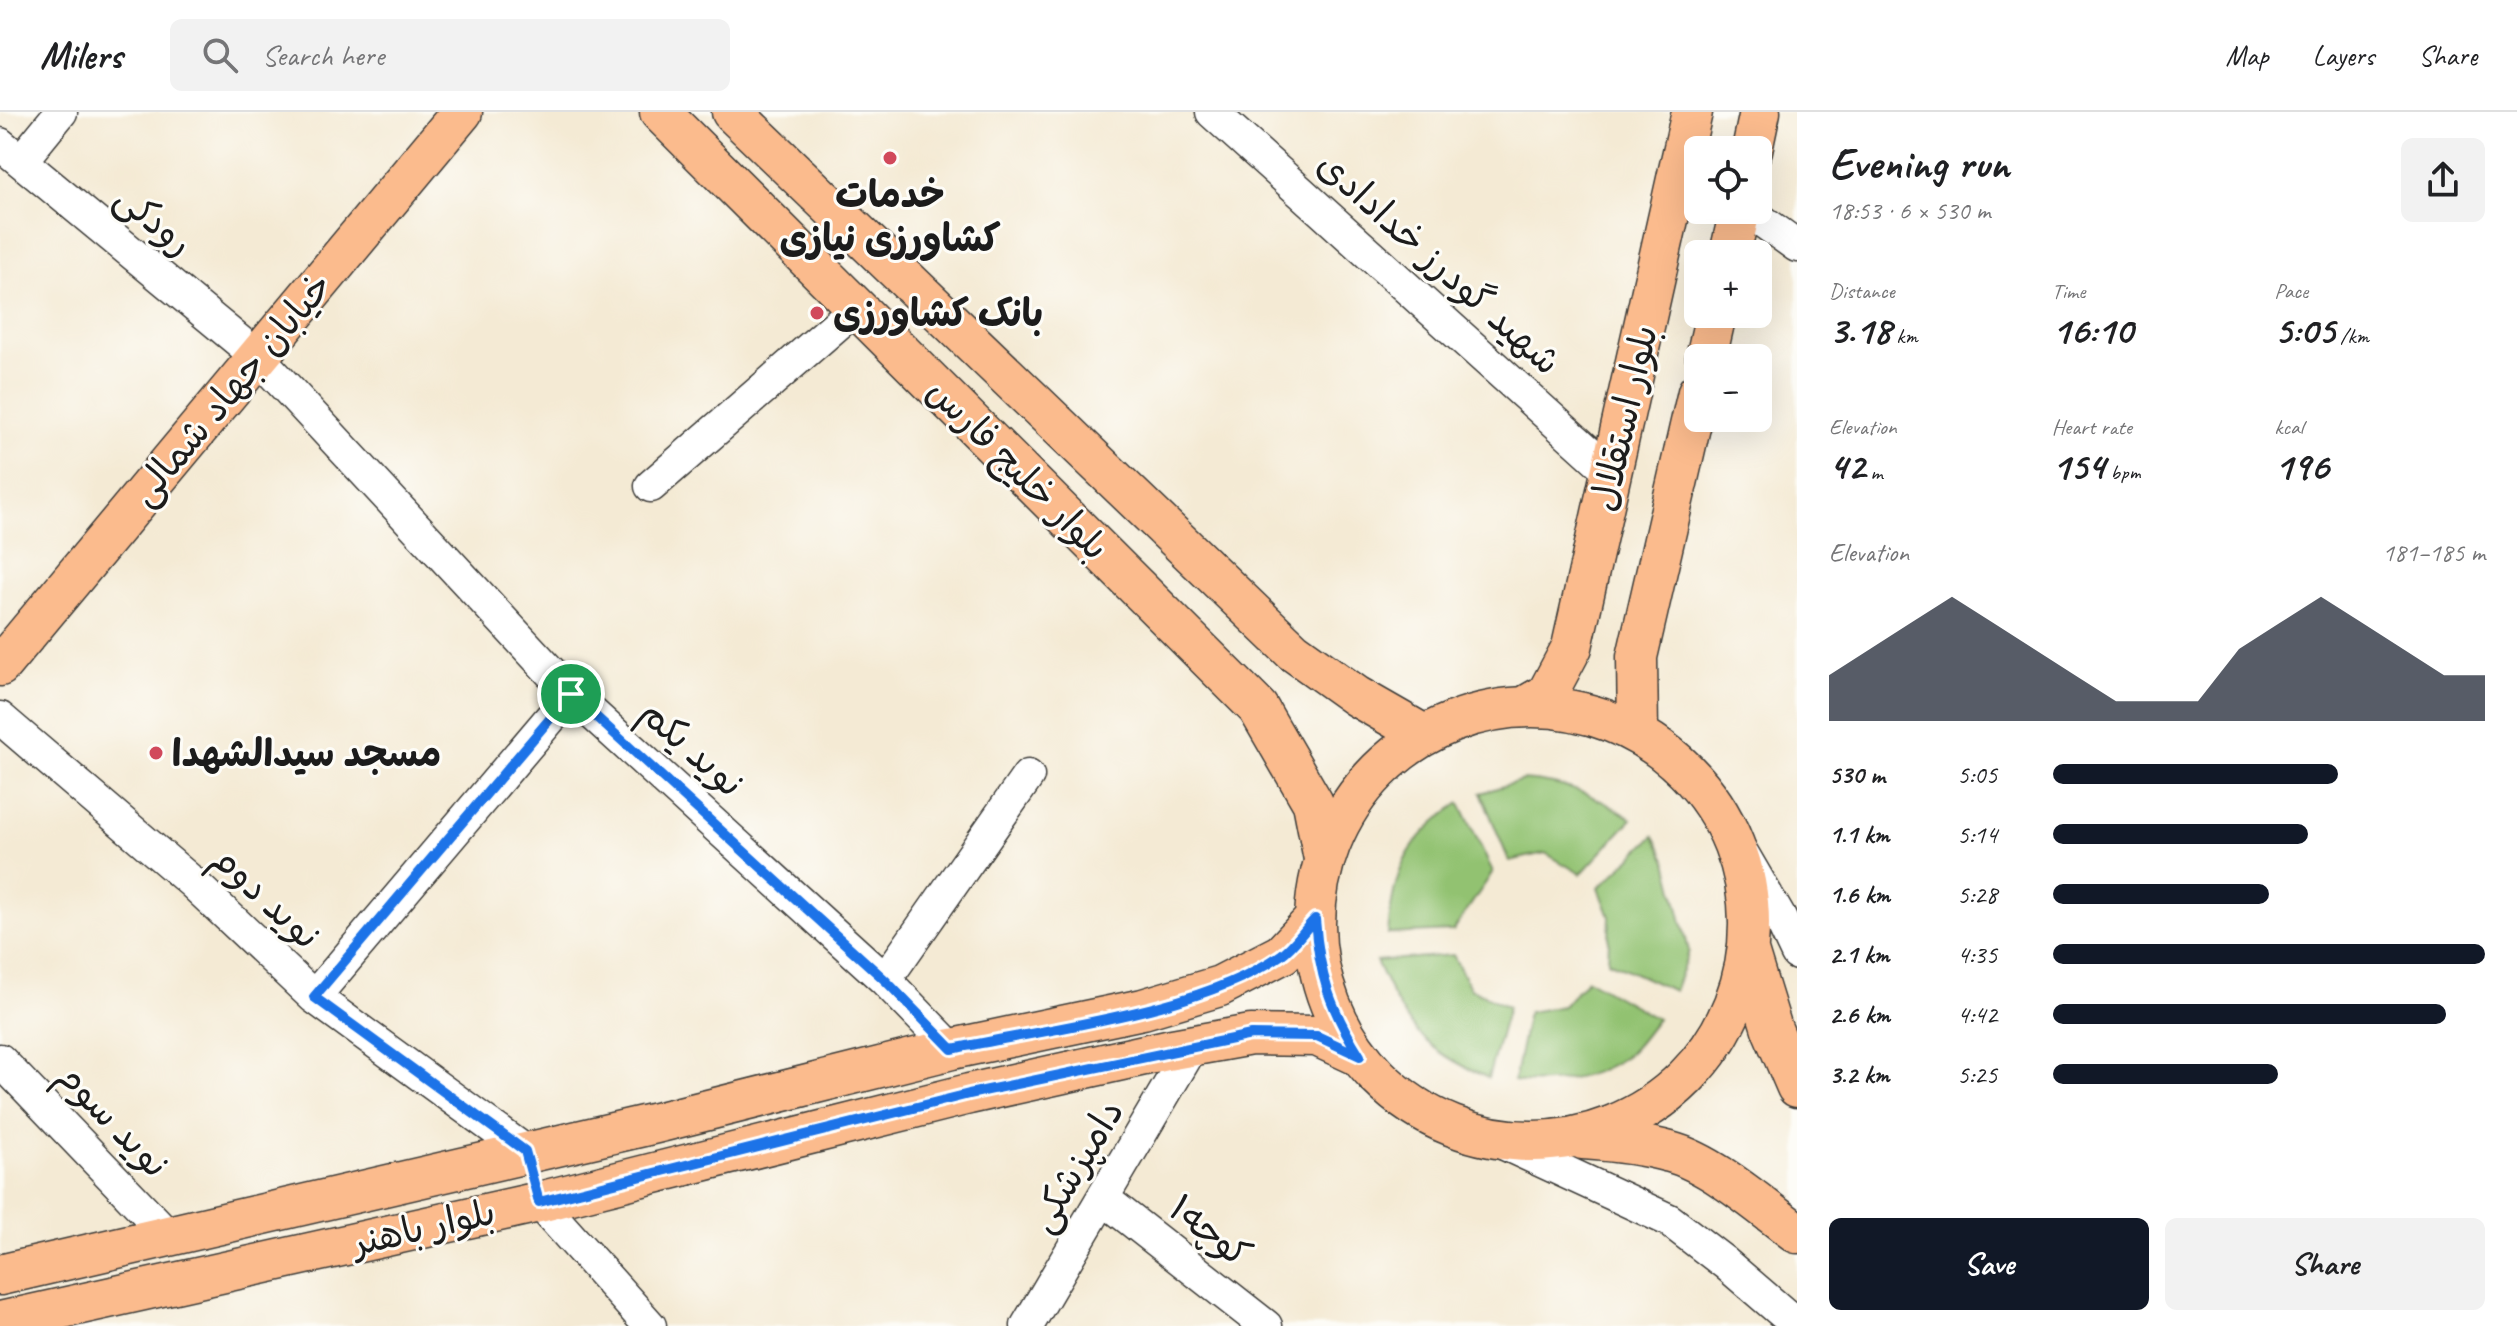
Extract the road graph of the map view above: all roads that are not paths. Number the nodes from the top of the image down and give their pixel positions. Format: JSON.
{"nodes":[{"id":1,"x":61,"y":112,"type":"edge"},
{"id":2,"x":462,"y":112,"type":"edge"},
{"id":3,"x":660,"y":112,"type":"edge"},
{"id":4,"x":732,"y":112,"type":"edge"},
{"id":5,"x":1212,"y":112,"type":"edge"},
{"id":6,"x":1760,"y":112,"type":"edge"},
{"id":7,"x":1685,"y":117,"type":"edge"},
{"id":8,"x":1755,"y":136,"type":"edge"},
{"id":9,"x":10,"y":153,"type":"edge"},
{"id":10,"x":1766,"y":224,"type":"edge"},
{"id":11,"x":1797,"y":246,"type":"edge"},
{"id":12,"x":856,"y":308,"type":"junction"},
{"id":13,"x":258,"y":357,"type":"junction"},
{"id":14,"x":1689,"y":432,"type":"edge"},
{"id":15,"x":1612,"y":473,"type":"junction"},
{"id":16,"x":651,"y":486,"type":"dead end"},
{"id":17,"x":0,"y":666,"type":"edge"},
{"id":18,"x":571,"y":694,"type":"junction"},
{"id":19,"x":1526,"y":706,"type":"junction"},
{"id":20,"x":0,"y":718,"type":"edge"},
{"id":21,"x":1638,"y":733,"type":"junction"},
{"id":22,"x":1424,"y":735,"type":"junction"},
{"id":23,"x":1028,"y":776,"type":"dead end"},
{"id":24,"x":1727,"y":827,"type":"junction"},
{"id":25,"x":1324,"y":859,"type":"junction"},
{"id":26,"x":1315,"y":919,"type":"junction"},
{"id":27,"x":1748,"y":951,"type":"junction"},
{"id":28,"x":1797,"y":954,"type":"edge"},
{"id":29,"x":885,"y":980,"type":"junction"},
{"id":30,"x":314,"y":997,"type":"junction"},
{"id":31,"x":1143,"y":1009,"type":"junction"},
{"id":32,"x":952,"y":1049,"type":"junction"},
{"id":33,"x":1175,"y":1049,"type":"junction"},
{"id":34,"x":1360,"y":1056,"type":"junction"},
{"id":35,"x":0,"y":1060,"type":"edge"},
{"id":36,"x":1797,"y":1087,"type":"edge"},
{"id":37,"x":1492,"y":1138,"type":"junction"},
{"id":38,"x":1575,"y":1138,"type":"junction"},
{"id":39,"x":525,"y":1151,"type":"junction"},
{"id":40,"x":1104,"y":1199,"type":"junction"},
{"id":41,"x":539,"y":1202,"type":"junction"},
{"id":42,"x":1797,"y":1233,"type":"edge"},
{"id":43,"x":168,"y":1235,"type":"junction"},
{"id":44,"x":0,"y":1275,"type":"edge"},
{"id":45,"x":0,"y":1322,"type":"edge"},
{"id":46,"x":1797,"y":1325,"type":"edge"},
{"id":47,"x":650,"y":1326,"type":"edge"},
{"id":48,"x":1027,"y":1326,"type":"edge"},
{"id":49,"x":1266,"y":1326,"type":"edge"}],
"edges":[{"from":1,"to":9,"type":"street"},
{"from":2,"to":13,"type":"main road","name":"خیابان جهاد شمالی"},
{"from":3,"to":12,"type":"main road","name":"بلوار خلیج فارس"},
{"from":4,"to":22,"type":"main road","name":"بلوار خلیج فارس"},
{"from":5,"to":15,"type":"street","name":"شهید گودرز خدادادی"},
{"from":6,"to":8,"type":"main road"},
{"from":7,"to":15,"type":"main road","name":"بلوار استقلال"},
{"from":9,"to":13,"type":"street","name":"رودکی"},
{"from":10,"to":11,"type":"street"},
{"from":12,"to":16,"type":"street"},
{"from":12,"to":25,"type":"main road","name":"بلوار خلیج فارس"},
{"from":13,"to":17,"type":"main road","name":"خیابان جهاد شمالی"},
{"from":13,"to":18,"type":"street","name":"نوید یکم"},
{"from":14,"to":21,"type":"main road","name":"بلوار استقلال"},
{"from":15,"to":19,"type":"main road","name":"بلوار استقلال"},
{"from":18,"to":29,"type":"street","name":"نوید یکم"},
{"from":18,"to":30,"type":"street"},
{"from":19,"to":21,"type":"main road"},
{"from":19,"to":22,"type":"main road"},
{"from":20,"to":30,"type":"street","name":"نوید دوم"},
{"from":21,"to":24,"type":"main road"},
{"from":22,"to":25,"type":"main road"},
{"from":23,"to":29,"type":"street"},
{"from":24,"to":27,"type":"main road"},
{"from":24,"to":28,"type":"street"},
{"from":25,"to":26,"type":"main road"},
{"from":26,"to":31,"type":"main road","name":"بلوار باهنر"},
{"from":26,"to":34,"type":"main road"},
{"from":27,"to":36,"type":"main road"},
{"from":27,"to":38,"type":"main road"},
{"from":29,"to":32,"type":"street","name":"نوید یکم"},
{"from":30,"to":39,"type":"street","name":"نوید دوم"},
{"from":31,"to":32,"type":"main road","name":"بلوار باهنر"},
{"from":31,"to":33,"type":"main road"},
{"from":32,"to":39,"type":"main road","name":"بلوار باهنر"},
{"from":33,"to":34,"type":"main road","name":"بلوار باهنر"},
{"from":33,"to":40,"type":"street","name":"دامپزشکی"},
{"from":33,"to":41,"type":"main road","name":"بلوار باهنر"},
{"from":34,"to":37,"type":"main road"},
{"from":35,"to":43,"type":"street","name":"نوید سوم"},
{"from":37,"to":38,"type":"main road"},
{"from":37,"to":46,"type":"street"},
{"from":38,"to":42,"type":"main road"},
{"from":39,"to":41,"type":"main road"},
{"from":39,"to":43,"type":"main road","name":"بلوار باهنر"},
{"from":40,"to":48,"type":"street","name":"دامپزشکی"},
{"from":40,"to":49,"type":"street","name":"کوچه۱"},
{"from":41,"to":45,"type":"main road","name":"بلوار باهنر"},
{"from":41,"to":47,"type":"street"},
{"from":43,"to":44,"type":"main road","name":"بلوار باهنر"}]}
